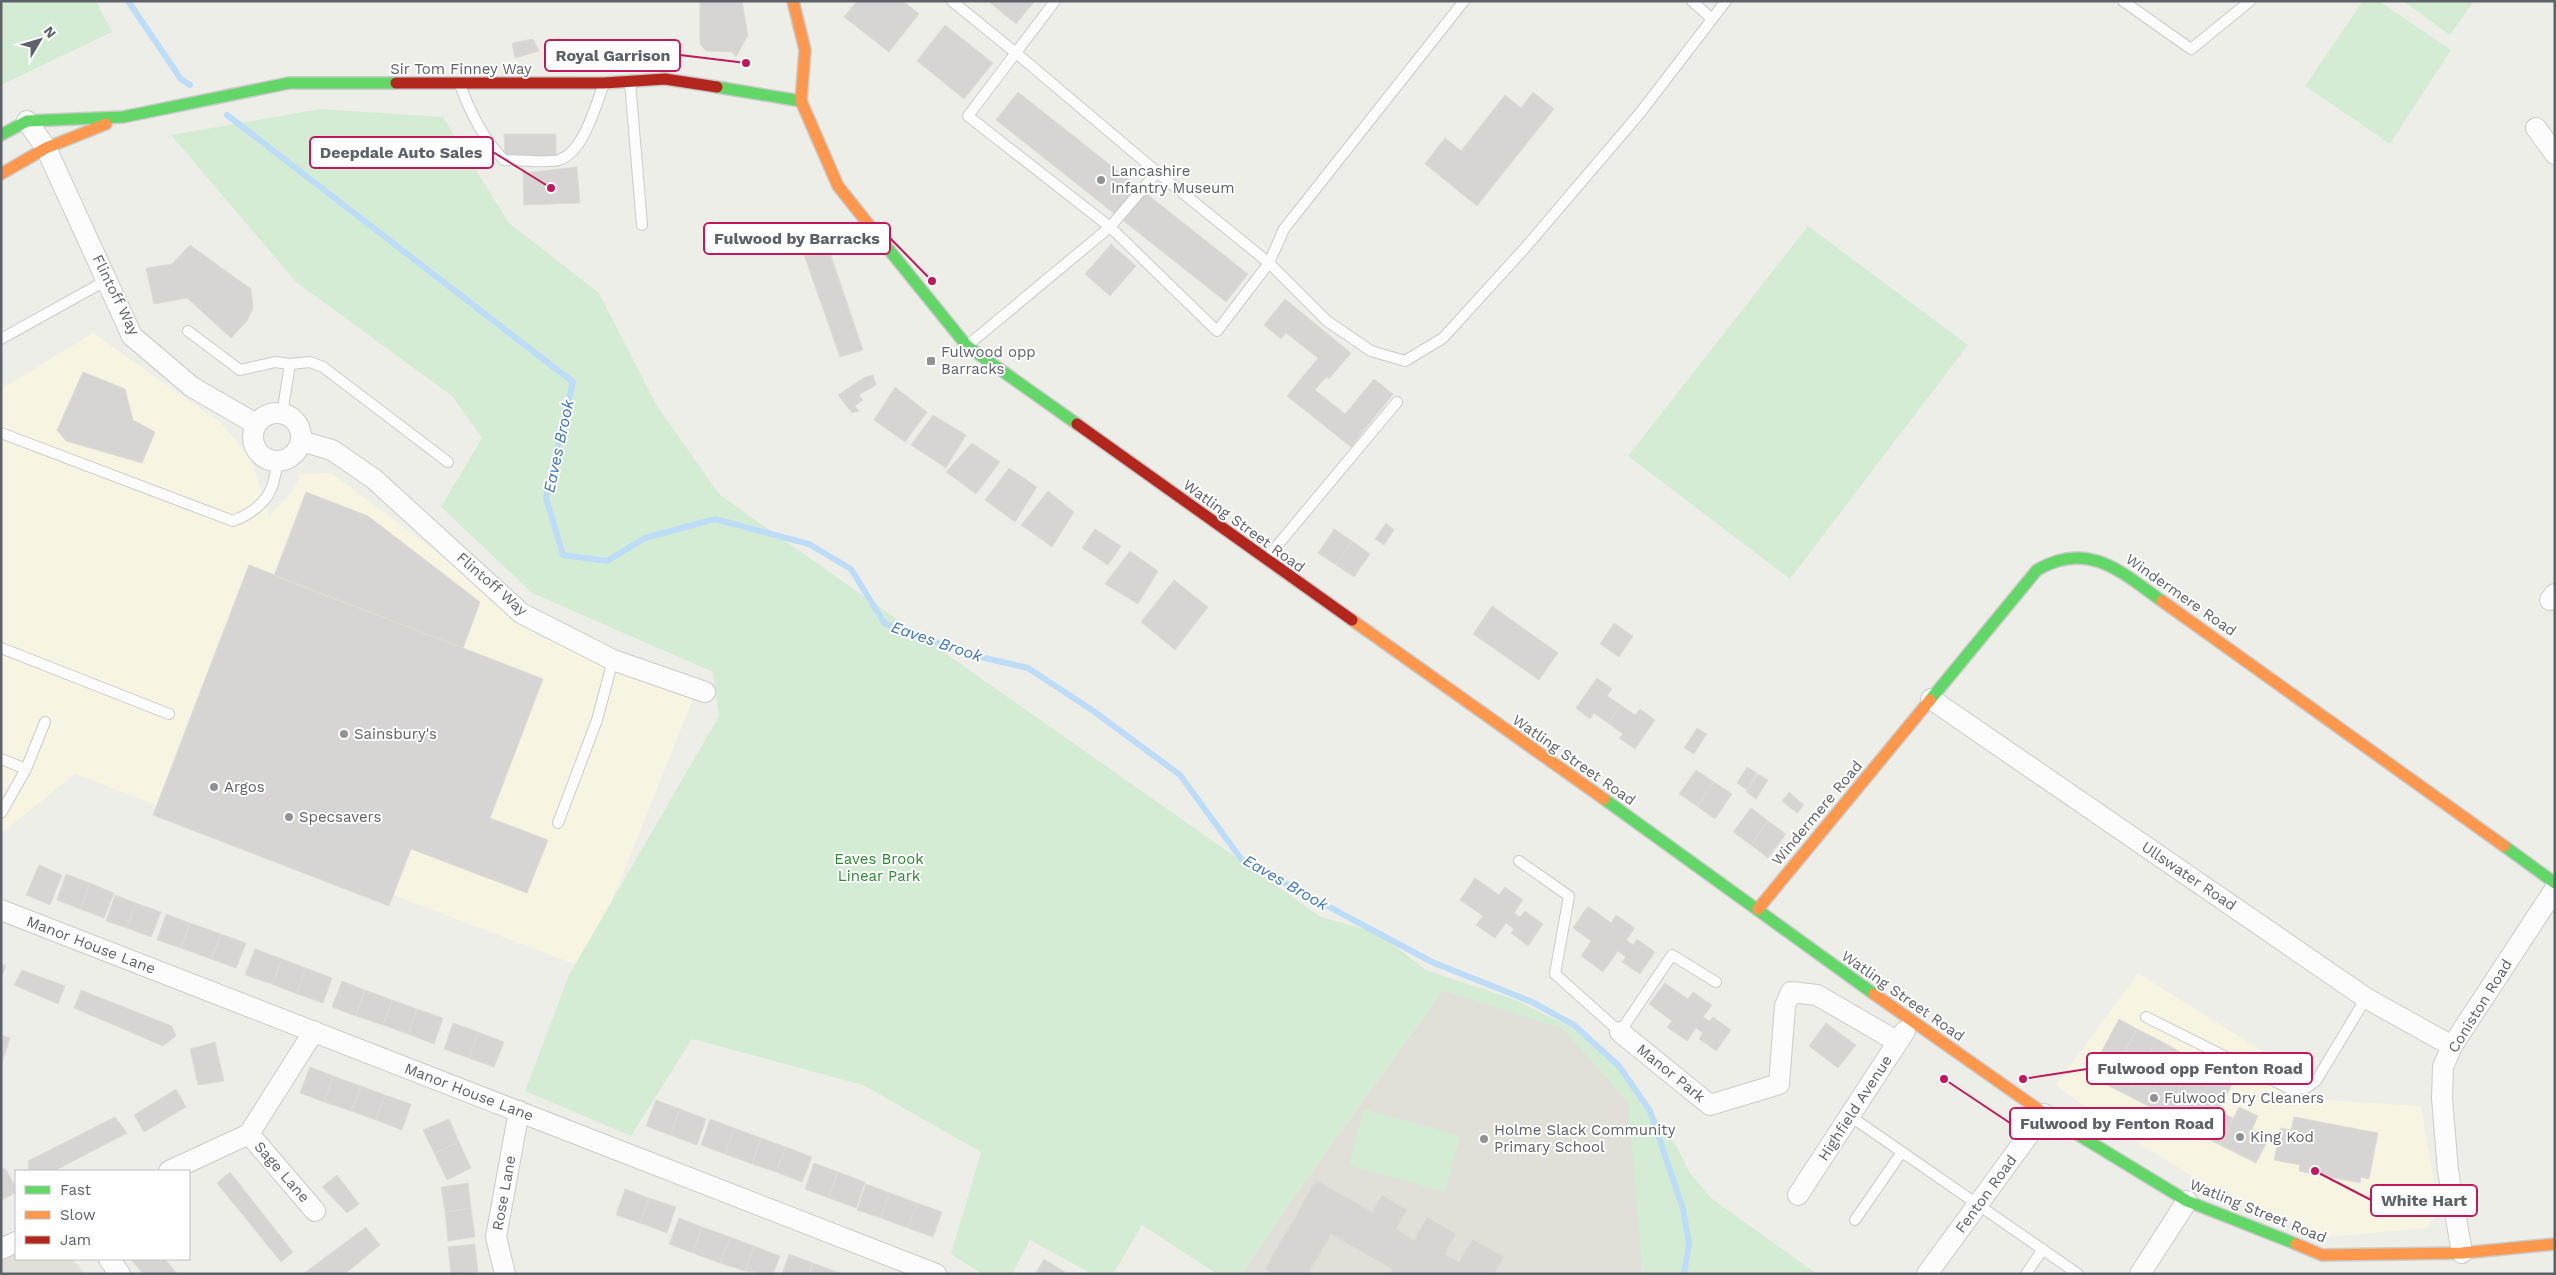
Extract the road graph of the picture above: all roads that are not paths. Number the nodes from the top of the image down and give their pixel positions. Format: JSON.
{"nodes":[{"id":1,"x":793,"y":1,"type":"edge"},
{"id":2,"x":952,"y":1,"type":"edge"},
{"id":3,"x":1055,"y":1,"type":"edge"},
{"id":4,"x":1464,"y":1,"type":"edge"},
{"id":5,"x":1692,"y":1,"type":"edge"},
{"id":6,"x":1726,"y":1,"type":"edge"},
{"id":7,"x":2123,"y":1,"type":"edge"},
{"id":8,"x":2250,"y":1,"type":"edge"},
{"id":9,"x":1712,"y":19,"type":"junction"},
{"id":10,"x":1016,"y":53,"type":"junction"},
{"id":11,"x":630,"y":81,"type":"junction"},
{"id":12,"x":604,"y":83,"type":"junction"},
{"id":13,"x":460,"y":85,"type":"junction"},
{"id":14,"x":801,"y":101,"type":"junction"},
{"id":15,"x":123,"y":117,"type":"junction"},
{"id":16,"x":26,"y":121,"type":"junction"},
{"id":17,"x":2536,"y":128,"type":"dead end"},
{"id":18,"x":1,"y":135,"type":"edge"},
{"id":19,"x":46,"y":148,"type":"junction"},
{"id":20,"x":2553,"y":149,"type":"edge"},
{"id":21,"x":1157,"y":172,"type":"junction"},
{"id":22,"x":1,"y":174,"type":"edge"},
{"id":23,"x":642,"y":226,"type":"dead end"},
{"id":24,"x":1110,"y":227,"type":"junction"},
{"id":25,"x":1269,"y":263,"type":"junction"},
{"id":26,"x":107,"y":280,"type":"junction"},
{"id":27,"x":188,"y":331,"type":"dead end"},
{"id":28,"x":1,"y":339,"type":"edge"},
{"id":29,"x":968,"y":346,"type":"junction"},
{"id":30,"x":290,"y":364,"type":"junction"},
{"id":31,"x":1397,"y":402,"type":"dead end"},
{"id":32,"x":282,"y":414,"type":"junction"},
{"id":33,"x":256,"y":424,"type":"junction"},
{"id":34,"x":1,"y":433,"type":"edge"},
{"id":35,"x":301,"y":441,"type":"junction"},
{"id":36,"x":280,"y":461,"type":"junction"},
{"id":37,"x":448,"y":462,"type":"dead end"},
{"id":38,"x":1265,"y":560,"type":"junction"},
{"id":39,"x":1,"y":648,"type":"edge"},
{"id":40,"x":613,"y":660,"type":"junction"},
{"id":41,"x":705,"y":692,"type":"dead end"},
{"id":42,"x":1931,"y":699,"type":"junction"},
{"id":43,"x":169,"y":714,"type":"dead end"},
{"id":44,"x":45,"y":722,"type":"dead end"},
{"id":45,"x":1,"y":759,"type":"edge"},
{"id":46,"x":26,"y":769,"type":"junction"},
{"id":47,"x":1,"y":813,"type":"edge"},
{"id":48,"x":558,"y":822,"type":"dead end"},
{"id":49,"x":1519,"y":861,"type":"dead end"},
{"id":50,"x":2555,"y":883,"type":"edge"},
{"id":51,"x":2555,"y":888,"type":"edge"},
{"id":52,"x":1758,"y":909,"type":"junction"},
{"id":53,"x":1,"y":910,"type":"edge"},
{"id":54,"x":1716,"y":982,"type":"dead end"},
{"id":55,"x":2366,"y":998,"type":"junction"},
{"id":56,"x":2146,"y":1018,"type":"dead end"},
{"id":57,"x":1912,"y":1021,"type":"junction"},
{"id":58,"x":314,"y":1031,"type":"junction"},
{"id":59,"x":1620,"y":1032,"type":"junction"},
{"id":60,"x":1898,"y":1042,"type":"junction"},
{"id":61,"x":2452,"y":1046,"type":"junction"},
{"id":62,"x":519,"y":1111,"type":"junction"},
{"id":63,"x":2044,"y":1114,"type":"junction"},
{"id":64,"x":1850,"y":1116,"type":"junction"},
{"id":65,"x":249,"y":1134,"type":"junction"},
{"id":66,"x":1902,"y":1152,"type":"junction"},
{"id":67,"x":171,"y":1170,"type":"edge"},
{"id":68,"x":1798,"y":1195,"type":"dead end"},
{"id":69,"x":2187,"y":1201,"type":"junction"},
{"id":70,"x":1978,"y":1204,"type":"junction"},
{"id":71,"x":315,"y":1210,"type":"dead end"},
{"id":72,"x":1854,"y":1220,"type":"dead end"},
{"id":73,"x":15,"y":1242,"type":"edge"},
{"id":74,"x":2555,"y":1244,"type":"edge"},
{"id":75,"x":1,"y":1249,"type":"edge"},
{"id":76,"x":2043,"y":1250,"type":"junction"},
{"id":77,"x":2462,"y":1253,"type":"junction"},
{"id":78,"x":110,"y":1260,"type":"edge"},
{"id":79,"x":120,"y":1274,"type":"edge"},
{"id":80,"x":505,"y":1274,"type":"edge"},
{"id":81,"x":936,"y":1274,"type":"edge"},
{"id":82,"x":1927,"y":1274,"type":"edge"},
{"id":83,"x":2026,"y":1274,"type":"edge"},
{"id":84,"x":2078,"y":1274,"type":"edge"},
{"id":85,"x":2140,"y":1274,"type":"edge"}],
"edges":[{"from":1,"to":14,"type":"main road","name":"Watling Street Road"},
{"from":2,"to":10,"type":"lane"},
{"from":3,"to":10,"type":"lane"},
{"from":4,"to":25,"type":"lane"},
{"from":5,"to":9,"type":"lane"},
{"from":6,"to":9,"type":"lane"},
{"from":7,"to":8,"type":"lane"},
{"from":9,"to":25,"type":"lane"},
{"from":10,"to":21,"type":"lane"},
{"from":10,"to":24,"type":"lane"},
{"from":11,"to":12,"type":"main road","name":"Sir Tom Finney Way"},
{"from":11,"to":14,"type":"main road","name":"Sir Tom Finney Way"},
{"from":11,"to":23,"type":"lane"},
{"from":12,"to":13,"type":"main road","name":"Sir Tom Finney Way"},
{"from":12,"to":13,"type":"lane"},
{"from":13,"to":15,"type":"main road","name":"Sir Tom Finney Way"},
{"from":14,"to":29,"type":"main road","name":"Watling Street Road"},
{"from":15,"to":16,"type":"main road","name":"Sir Tom Finney Way"},
{"from":15,"to":19,"type":"main road","name":"Sir Tom Finney Way"},
{"from":16,"to":18,"type":"main road","name":"Sir Tom Finney Way"},
{"from":16,"to":19,"type":"street","name":"Flintoff Way"},
{"from":17,"to":20,"type":"street"},
{"from":19,"to":22,"type":"main road","name":"Sir Tom Finney Way"},
{"from":19,"to":26,"type":"street","name":"Flintoff Way"},
{"from":21,"to":24,"type":"lane"},
{"from":21,"to":25,"type":"lane"},
{"from":24,"to":25,"type":"lane"},
{"from":24,"to":29,"type":"lane"},
{"from":26,"to":28,"type":"lane"},
{"from":26,"to":33,"type":"street","name":"Flintoff Way"},
{"from":27,"to":30,"type":"lane"},
{"from":29,"to":38,"type":"main road","name":"Watling Street Road"},
{"from":30,"to":32,"type":"lane"},
{"from":30,"to":37,"type":"lane"},
{"from":31,"to":38,"type":"lane"},
{"from":32,"to":33,"type":"street"},
{"from":32,"to":35,"type":"street"},
{"from":33,"to":36,"type":"street"},
{"from":34,"to":36,"type":"lane"},
{"from":35,"to":36,"type":"street"},
{"from":35,"to":40,"type":"street","name":"Flintoff Way"},
{"from":38,"to":52,"type":"main road","name":"Watling Street Road"},
{"from":39,"to":43,"type":"lane"},
{"from":40,"to":41,"type":"street","name":"Flintoff Way"},
{"from":40,"to":48,"type":"lane"},
{"from":42,"to":50,"type":"main road","name":"Windermere Road"},
{"from":42,"to":52,"type":"main road","name":"Windermere Road"},
{"from":42,"to":55,"type":"street","name":"Ullswater Road"},
{"from":44,"to":46,"type":"lane"},
{"from":45,"to":46,"type":"lane"},
{"from":46,"to":47,"type":"lane"},
{"from":49,"to":59,"type":"lane","name":"Manor Park"},
{"from":51,"to":61,"type":"street","name":"Coniston Road"},
{"from":52,"to":57,"type":"main road","name":"Watling Street Road"},
{"from":53,"to":58,"type":"street","name":"Manor House Lane"},
{"from":54,"to":59,"type":"lane"},
{"from":55,"to":56,"type":"lane"},
{"from":55,"to":61,"type":"street","name":"Ullswater Road"},
{"from":57,"to":60,"type":"street","name":"Highfield Avenue"},
{"from":57,"to":63,"type":"main road","name":"Watling Street Road"},
{"from":58,"to":62,"type":"street","name":"Manor House Lane"},
{"from":58,"to":65,"type":"street"},
{"from":59,"to":60,"type":"street","name":"Manor Park"},
{"from":60,"to":64,"type":"street","name":"Highfield Avenue"},
{"from":61,"to":77,"type":"street","name":"Coniston Road"},
{"from":62,"to":80,"type":"street","name":"Rose Lane"},
{"from":62,"to":81,"type":"street","name":"Manor House Lane"},
{"from":63,"to":69,"type":"main road","name":"Watling Street Road"},
{"from":63,"to":70,"type":"street","name":"Fenton Road"},
{"from":64,"to":66,"type":"lane"},
{"from":64,"to":68,"type":"street","name":"Highfield Avenue"},
{"from":65,"to":67,"type":"street"},
{"from":65,"to":71,"type":"street","name":"Sage Lane"},
{"from":66,"to":70,"type":"lane"},
{"from":66,"to":72,"type":"lane"},
{"from":69,"to":77,"type":"main road","name":"Watling Street Road"},
{"from":69,"to":85,"type":"street"},
{"from":70,"to":76,"type":"lane"},
{"from":70,"to":82,"type":"street","name":"Fenton Road"},
{"from":73,"to":75,"type":"street"},
{"from":74,"to":77,"type":"main road","name":"Watling Street Road"},
{"from":76,"to":83,"type":"lane"},
{"from":76,"to":84,"type":"lane"},
{"from":78,"to":79,"type":"street"}]}
